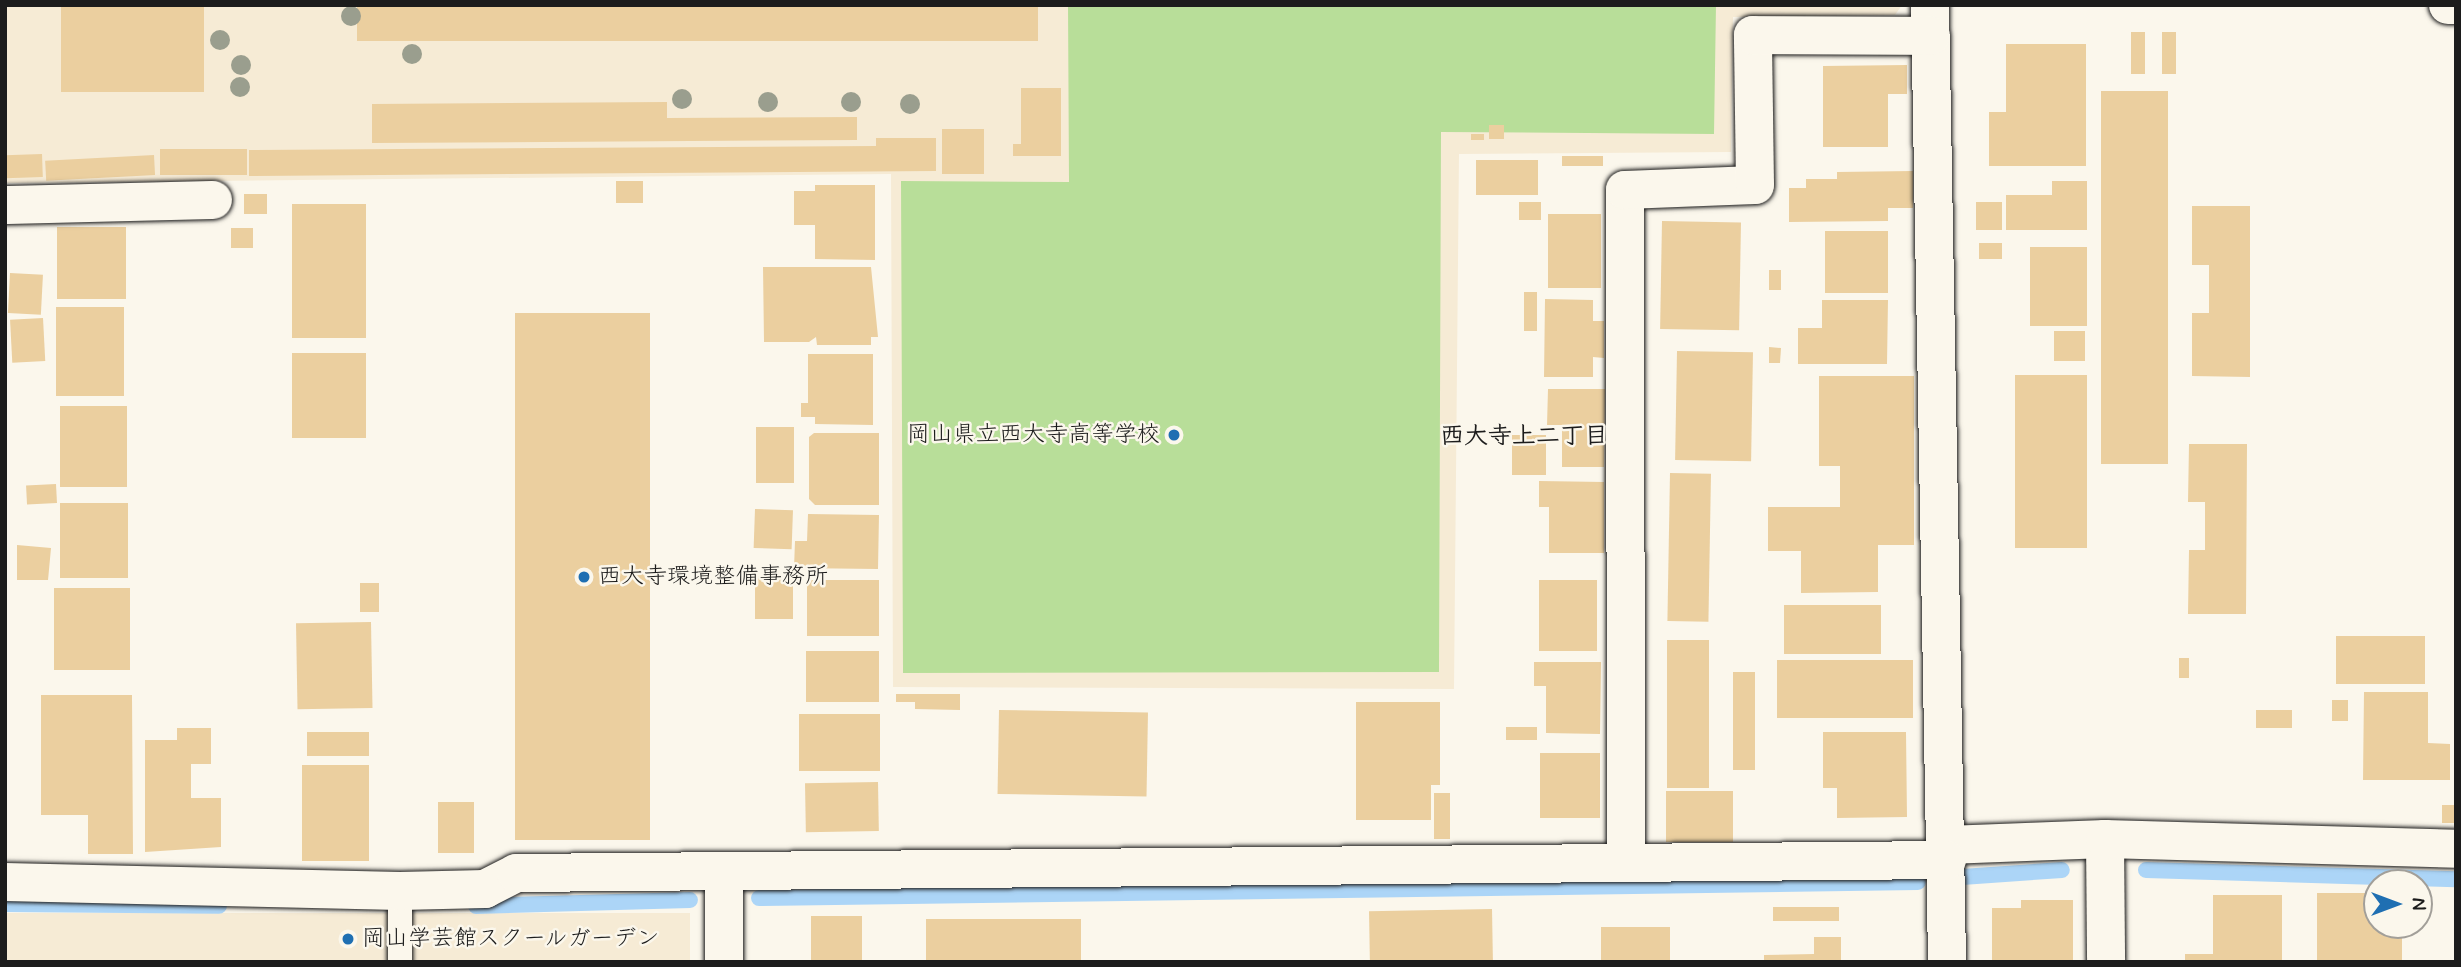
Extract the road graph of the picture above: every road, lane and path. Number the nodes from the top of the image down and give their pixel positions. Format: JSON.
{"nodes":[{"id":1,"x":2448,"y":5,"type":"edge"},
{"id":2,"x":2456,"y":5,"type":"edge"},
{"id":3,"x":1930,"y":21,"type":"edge"},
{"id":4,"x":213,"y":201,"type":"dead end"},
{"id":5,"x":5,"y":205,"type":"edge"},
{"id":6,"x":2105,"y":839,"type":"junction"},
{"id":7,"x":2456,"y":849,"type":"edge"},
{"id":8,"x":1947,"y":853,"type":"junction"},
{"id":9,"x":1626,"y":863,"type":"junction"},
{"id":10,"x":724,"y":873,"type":"junction"},
{"id":11,"x":5,"y":881,"type":"edge"},
{"id":12,"x":400,"y":900,"type":"junction"},
{"id":13,"x":400,"y":962,"type":"edge"},
{"id":14,"x":724,"y":962,"type":"edge"},
{"id":15,"x":1947,"y":962,"type":"edge"},
{"id":16,"x":2106,"y":962,"type":"edge"}],
"edges":[{"from":1,"to":2,"type":"street"},
{"from":3,"to":8,"type":"street"},
{"from":3,"to":9,"type":"street"},
{"from":4,"to":5,"type":"street"},
{"from":6,"to":7,"type":"street"},
{"from":6,"to":8,"type":"street"},
{"from":6,"to":16,"type":"street"},
{"from":8,"to":9,"type":"street"},
{"from":8,"to":15,"type":"street"},
{"from":9,"to":10,"type":"street"},
{"from":10,"to":12,"type":"street"},
{"from":10,"to":14,"type":"street"},
{"from":11,"to":12,"type":"street"},
{"from":12,"to":13,"type":"lane"}]}
